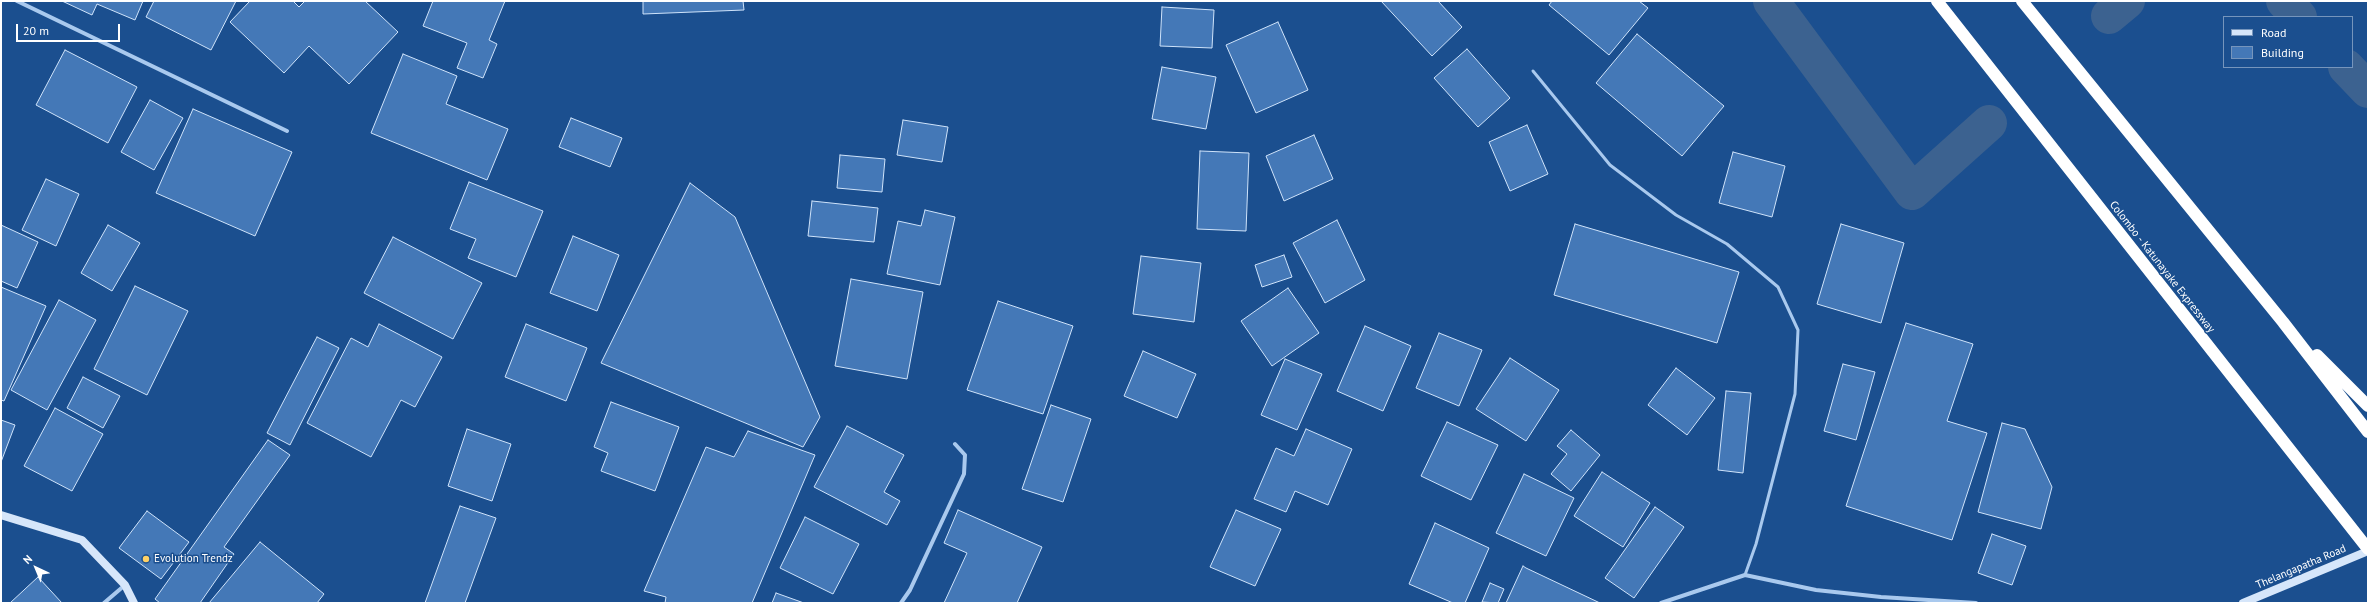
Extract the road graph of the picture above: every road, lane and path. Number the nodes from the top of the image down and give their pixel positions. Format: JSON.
{"nodes":[{"id":1,"x":17,"y":1,"type":"edge"},
{"id":2,"x":1937,"y":1,"type":"edge"},
{"id":3,"x":2022,"y":1,"type":"edge"},
{"id":4,"x":1533,"y":70,"type":"dead end"},
{"id":5,"x":288,"y":131,"type":"dead end"},
{"id":6,"x":2283,"y":322,"type":"junction"},
{"id":7,"x":2368,"y":406,"type":"edge"},
{"id":8,"x":2368,"y":432,"type":"edge"},
{"id":9,"x":955,"y":444,"type":"dead end"},
{"id":10,"x":1,"y":515,"type":"edge"},
{"id":11,"x":2368,"y":550,"type":"edge"},
{"id":12,"x":1745,"y":575,"type":"junction"},
{"id":13,"x":125,"y":585,"type":"junction"},
{"id":14,"x":104,"y":603,"type":"edge"},
{"id":15,"x":134,"y":603,"type":"edge"},
{"id":16,"x":901,"y":603,"type":"edge"},
{"id":17,"x":1661,"y":603,"type":"edge"},
{"id":18,"x":1976,"y":603,"type":"edge"},
{"id":19,"x":2242,"y":603,"type":"edge"}],
"edges":[{"from":1,"to":5,"type":"street"},
{"from":2,"to":11,"type":"highway","name":"Colombo - Katunayake Expressway"},
{"from":3,"to":6,"type":"highway"},
{"from":4,"to":12,"type":"lane"},
{"from":6,"to":7,"type":"highway"},
{"from":6,"to":8,"type":"highway"},
{"from":9,"to":16,"type":"street"},
{"from":10,"to":13,"type":"street"},
{"from":11,"to":19,"type":"street","name":"Thelangapatha Road"},
{"from":12,"to":17,"type":"street"},
{"from":12,"to":18,"type":"street"},
{"from":13,"to":14,"type":"street"},
{"from":13,"to":15,"type":"street"}]}
